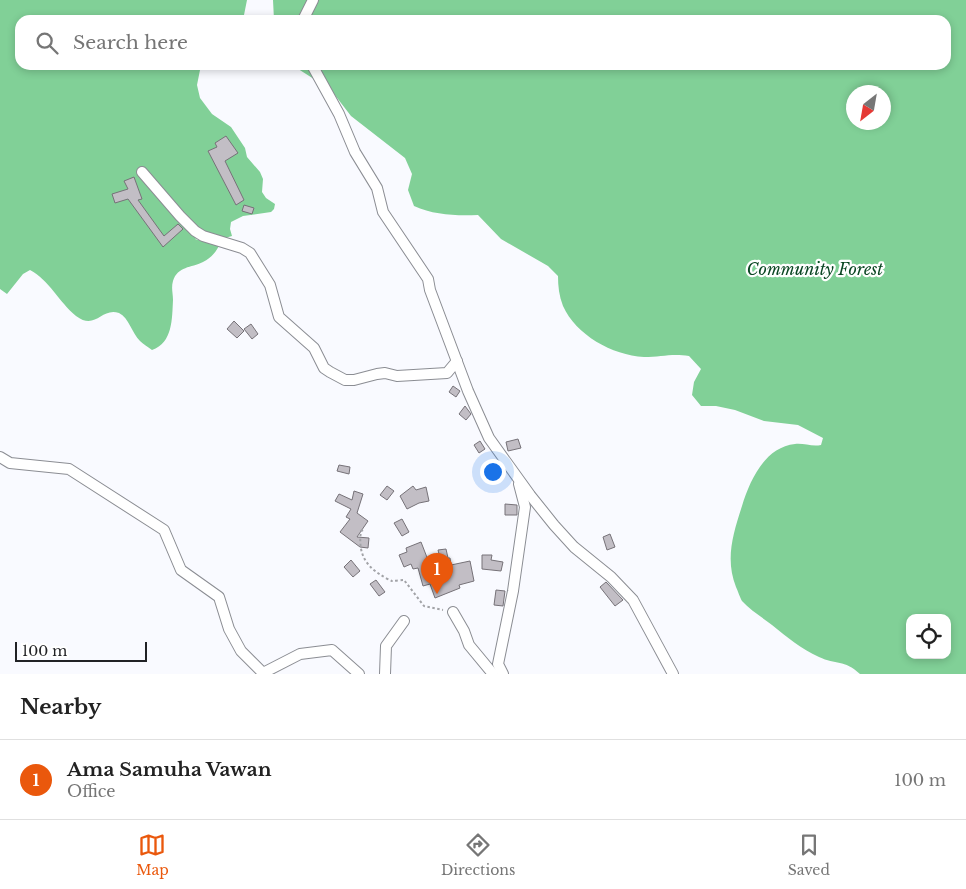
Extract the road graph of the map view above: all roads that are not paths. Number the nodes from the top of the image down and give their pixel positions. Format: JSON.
{"nodes":[{"id":1,"x":313,"y":0,"type":"edge"},
{"id":2,"x":306,"y":15,"type":"edge"},
{"id":3,"x":315,"y":70,"type":"edge"},
{"id":4,"x":142,"y":172,"type":"dead end"},
{"id":5,"x":457,"y":361,"type":"junction"},
{"id":6,"x":0,"y":457,"type":"edge"},
{"id":7,"x":516,"y":477,"type":"junction"},
{"id":8,"x":453,"y":612,"type":"road end"},
{"id":9,"x":404,"y":621,"type":"dead end"},
{"id":10,"x":359,"y":674,"type":"edge"},
{"id":11,"x":385,"y":674,"type":"edge"},
{"id":12,"x":492,"y":674,"type":"edge"},
{"id":13,"x":502,"y":674,"type":"edge"},
{"id":14,"x":674,"y":674,"type":"edge"}],
"edges":[{"from":1,"to":2,"type":"street"},
{"from":3,"to":5,"type":"street"},
{"from":4,"to":5,"type":"street"},
{"from":5,"to":7,"type":"street"},
{"from":6,"to":10,"type":"street"},
{"from":7,"to":13,"type":"street"},
{"from":7,"to":14,"type":"street"},
{"from":8,"to":12,"type":"street"},
{"from":9,"to":11,"type":"street"}]}
